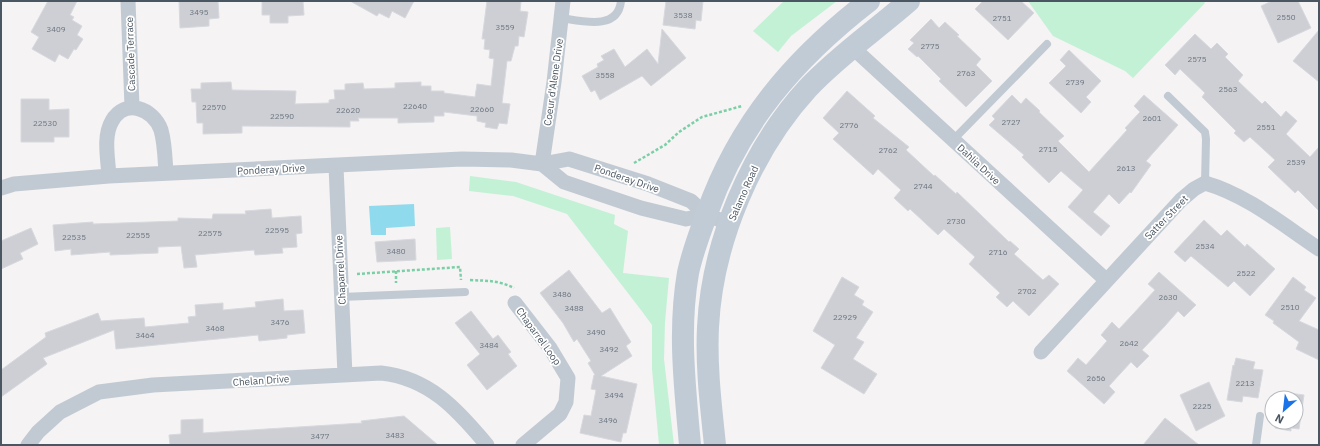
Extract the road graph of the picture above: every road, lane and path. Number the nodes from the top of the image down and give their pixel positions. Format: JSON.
{"nodes":[{"id":1,"x":128,"y":1,"type":"edge"},
{"id":2,"x":563,"y":1,"type":"edge"},
{"id":3,"x":621,"y":1,"type":"edge"},
{"id":4,"x":869,"y":1,"type":"edge"},
{"id":5,"x":909,"y":1,"type":"edge"},
{"id":6,"x":561,"y":18,"type":"junction"},
{"id":7,"x":1047,"y":44,"type":"dead end"},
{"id":8,"x":852,"y":47,"type":"junction"},
{"id":9,"x":1168,"y":96,"type":"dead end"},
{"id":10,"x":745,"y":106,"type":"dead end"},
{"id":11,"x":132,"y":107,"type":"junction"},
{"id":12,"x":953,"y":140,"type":"junction"},
{"id":13,"x":634,"y":163,"type":"dead end"},
{"id":14,"x":542,"y":164,"type":"junction"},
{"id":15,"x":336,"y":166,"type":"junction"},
{"id":16,"x":166,"y":173,"type":"junction"},
{"id":17,"x":109,"y":176,"type":"junction"},
{"id":18,"x":1205,"y":183,"type":"junction"},
{"id":19,"x":1,"y":188,"type":"edge"},
{"id":20,"x":706,"y":215,"type":"junction"},
{"id":21,"x":729,"y":223,"type":"junction"},
{"id":22,"x":1319,"y":249,"type":"edge"},
{"id":23,"x":396,"y":271,"type":"junction"},
{"id":24,"x":357,"y":274,"type":"dead end"},
{"id":25,"x":1106,"y":280,"type":"junction"},
{"id":26,"x":397,"y":286,"type":"dead end"},
{"id":27,"x":465,"y":292,"type":"dead end"},
{"id":28,"x":341,"y":297,"type":"junction"},
{"id":29,"x":517,"y":297,"type":"joint"},
{"id":30,"x":1041,"y":352,"type":"dead end"},
{"id":31,"x":345,"y":375,"type":"junction"},
{"id":32,"x":1260,"y":416,"type":"dead end"},
{"id":33,"x":28,"y":445,"type":"edge"},
{"id":34,"x":487,"y":445,"type":"edge"},
{"id":35,"x":523,"y":445,"type":"edge"},
{"id":36,"x":690,"y":445,"type":"edge"},
{"id":37,"x":715,"y":445,"type":"edge"},
{"id":38,"x":1256,"y":445,"type":"edge"}],
"edges":[{"from":1,"to":11,"type":"street","name":"Cascade Terrace"},
{"from":2,"to":6,"type":"street","name":"Coeur d'Alene Drive"},
{"from":3,"to":6,"type":"lane"},
{"from":4,"to":20,"type":"main road"},
{"from":5,"to":8,"type":"main road","name":"Salamo Road"},
{"from":6,"to":14,"type":"street","name":"Coeur d'Alene Drive"},
{"from":7,"to":12,"type":"lane"},
{"from":8,"to":12,"type":"street","name":"Dahlia Drive"},
{"from":8,"to":21,"type":"main road","name":"Salamo Road"},
{"from":9,"to":18,"type":"lane"},
{"from":10,"to":13,"type":"path"},
{"from":11,"to":16,"type":"street"},
{"from":11,"to":17,"type":"street"},
{"from":12,"to":25,"type":"street","name":"Dahlia Drive"},
{"from":14,"to":15,"type":"street","name":"Ponderay Drive"},
{"from":14,"to":20,"type":"street"},
{"from":14,"to":20,"type":"street","name":"Ponderay Drive"},
{"from":15,"to":16,"type":"street","name":"Ponderay Drive"},
{"from":15,"to":28,"type":"street","name":"Chaparrel Drive"},
{"from":16,"to":17,"type":"street","name":"Ponderay Drive"},
{"from":17,"to":19,"type":"street","name":"Ponderay Drive"},
{"from":18,"to":22,"type":"street"},
{"from":18,"to":25,"type":"street","name":"Satter Street"},
{"from":20,"to":21,"type":"street","name":"Ponderay Drive"},
{"from":20,"to":36,"type":"main road"},
{"from":21,"to":37,"type":"main road","name":"Salamo Road"},
{"from":23,"to":24,"type":"path"},
{"from":23,"to":26,"type":"path"},
{"from":23,"to":29,"type":"path"},
{"from":25,"to":30,"type":"street","name":"Satter Street"},
{"from":27,"to":28,"type":"lane"},
{"from":28,"to":31,"type":"street","name":"Chaparrel Drive"},
{"from":29,"to":35,"type":"street","name":"Chaparrel Loop"},
{"from":31,"to":33,"type":"street","name":"Chelan Drive"},
{"from":31,"to":34,"type":"street","name":"Chelan Drive"},
{"from":32,"to":38,"type":"lane"}]}
